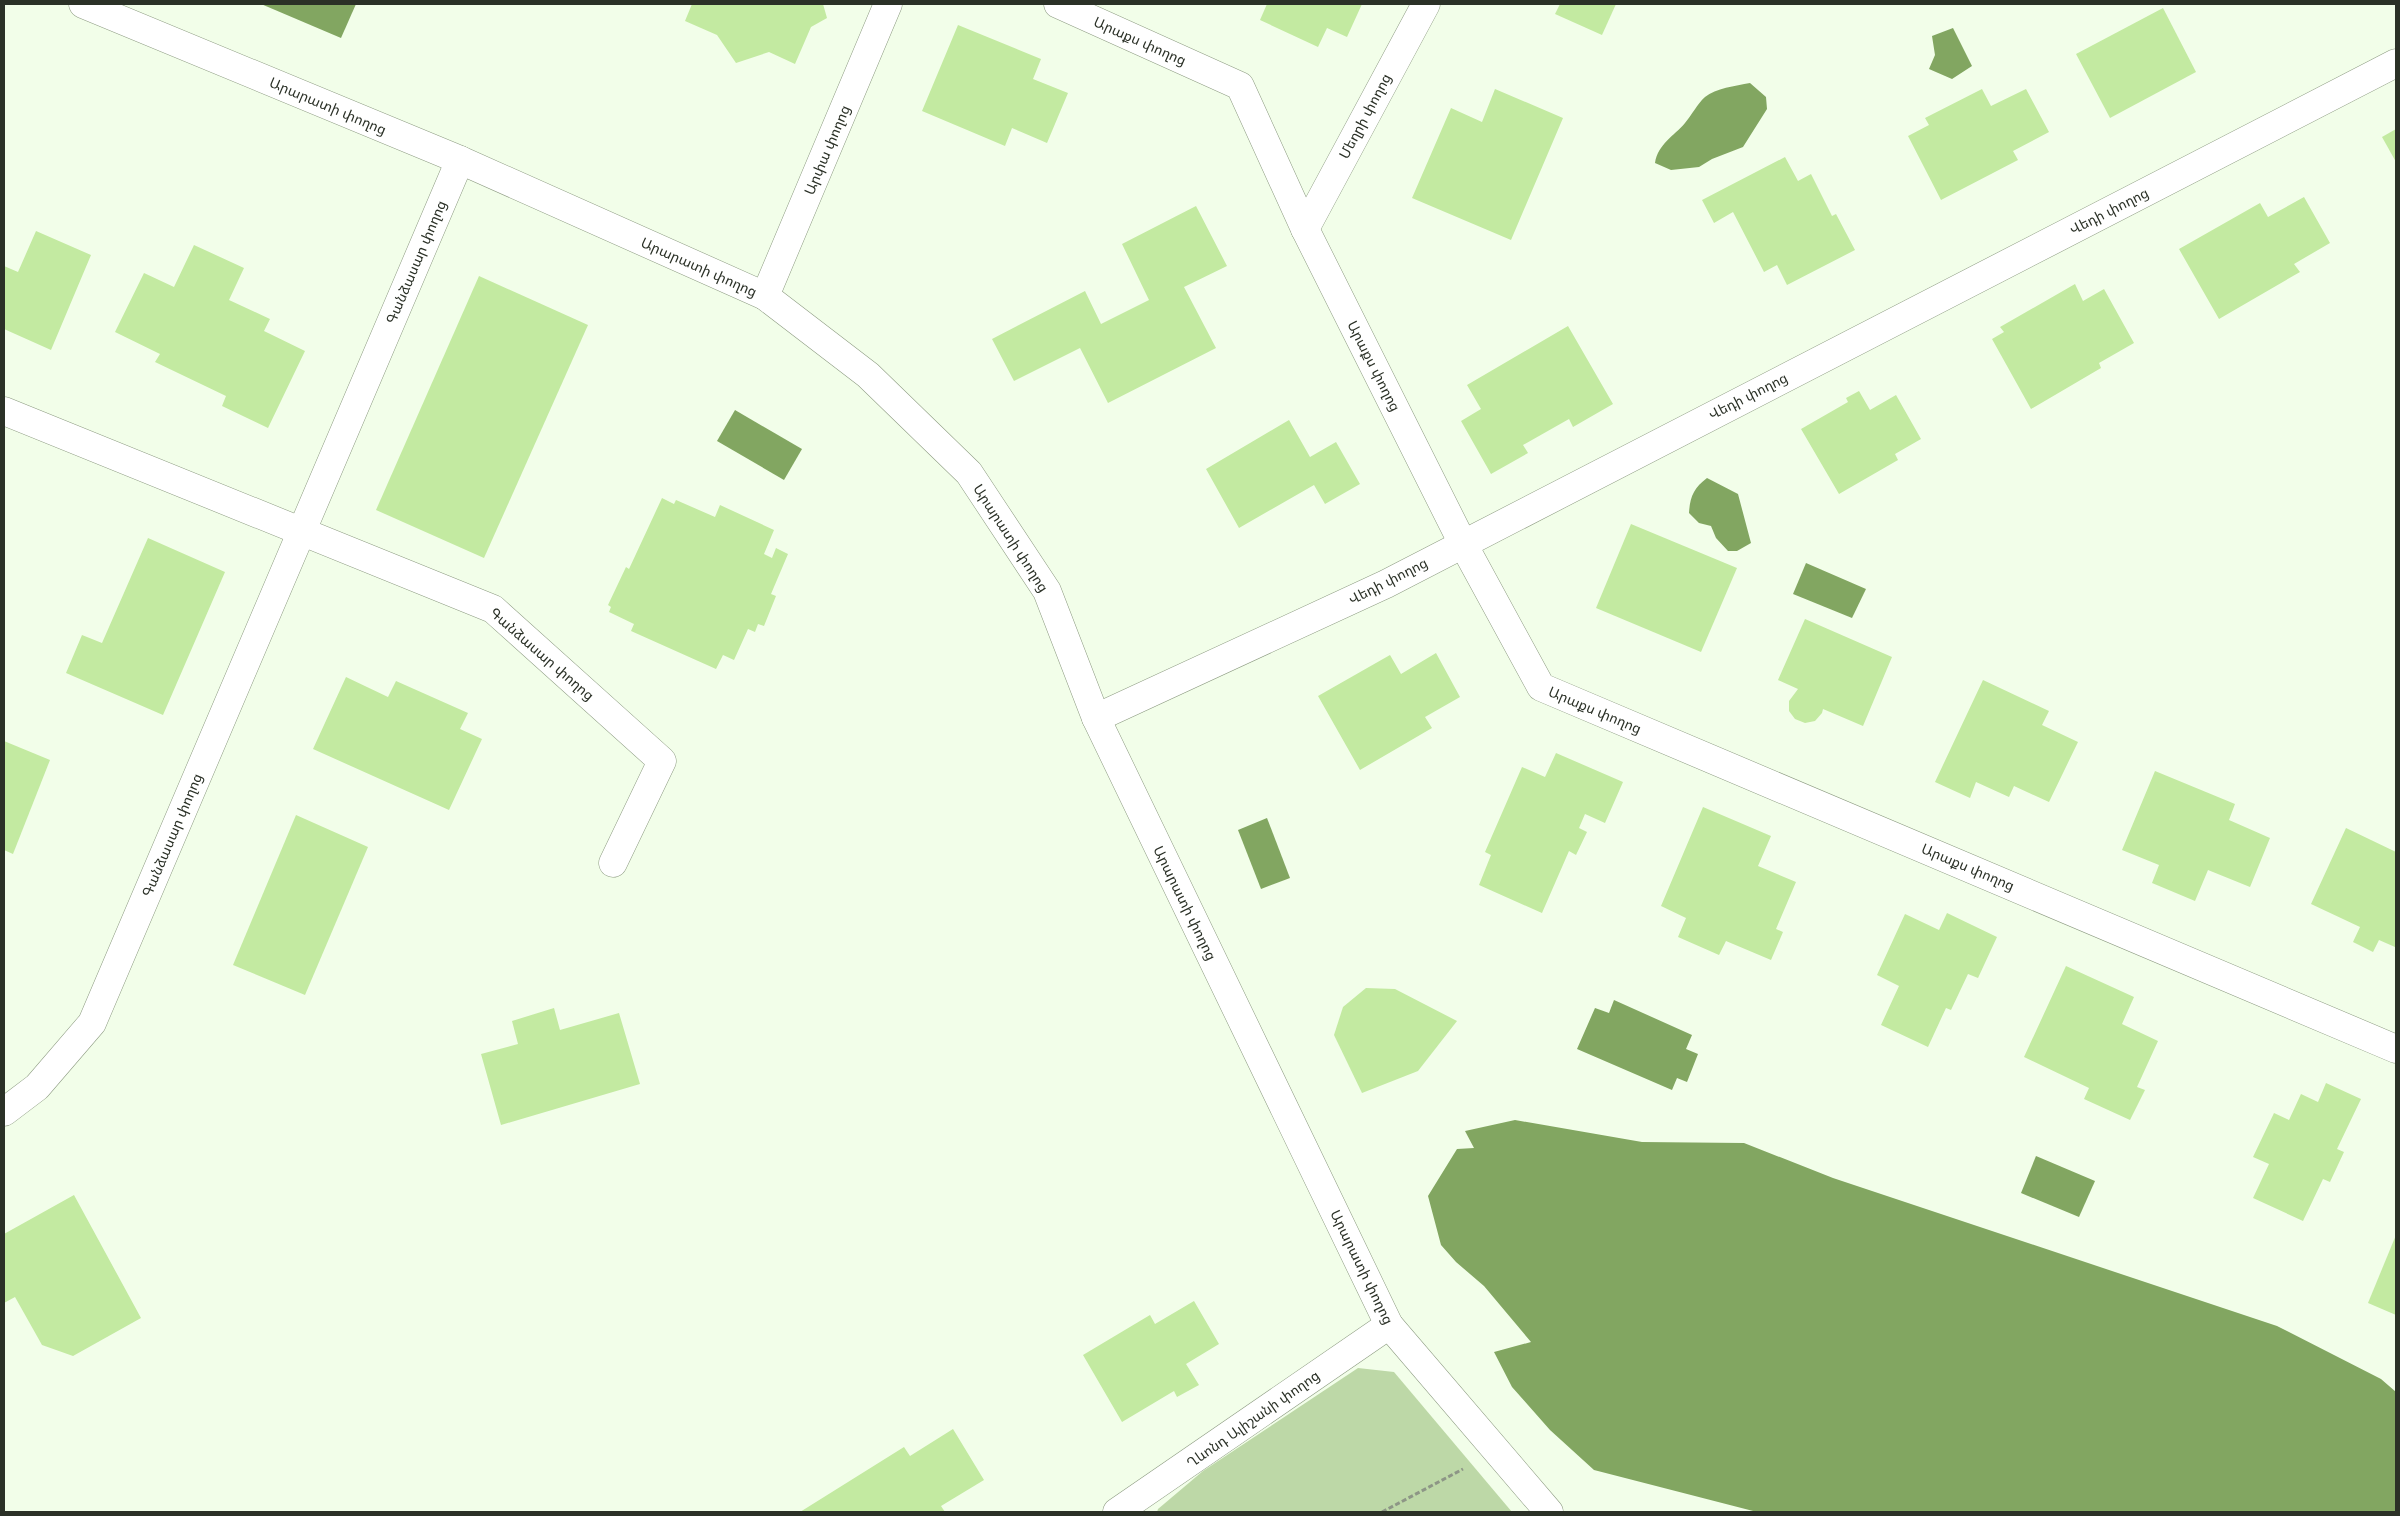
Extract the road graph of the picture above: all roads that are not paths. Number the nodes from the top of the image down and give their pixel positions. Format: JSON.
{"nodes":[{"id":1,"x":83,"y":4,"type":"edge"},
{"id":2,"x":888,"y":4,"type":"edge"},
{"id":3,"x":1058,"y":4,"type":"edge"},
{"id":4,"x":1426,"y":4,"type":"edge"},
{"id":5,"x":2396,"y":64,"type":"edge"},
{"id":6,"x":460,"y":160,"type":"junction"},
{"id":7,"x":1305,"y":229,"type":"junction"},
{"id":8,"x":765,"y":296,"type":"junction"},
{"id":9,"x":4,"y":411,"type":"edge"},
{"id":10,"x":301,"y":530,"type":"junction"},
{"id":11,"x":1462,"y":542,"type":"junction"},
{"id":12,"x":1096,"y":718,"type":"junction"},
{"id":13,"x":612,"y":863,"type":"dead end"},
{"id":14,"x":2396,"y":1048,"type":"edge"},
{"id":15,"x":4,"y":1112,"type":"edge"},
{"id":16,"x":1389,"y":1325,"type":"junction"},
{"id":17,"x":1125,"y":1510,"type":"edge"},
{"id":18,"x":1549,"y":1512,"type":"edge"}],
"edges":[{"from":1,"to":6,"type":"street","name":"Արարատի փողոց"},
{"from":2,"to":8,"type":"street","name":"Արփա փողոց"},
{"from":3,"to":7,"type":"street","name":"Արաքս փողոց"},
{"from":4,"to":7,"type":"street","name":"Մեղրի փողոց"},
{"from":5,"to":11,"type":"street","name":"Վեդի փողոց"},
{"from":6,"to":8,"type":"street","name":"Արարատի փողոց"},
{"from":6,"to":10,"type":"street","name":"Գանձասար փողոց"},
{"from":7,"to":11,"type":"street","name":"Արաքս փողոց"},
{"from":8,"to":12,"type":"street","name":"Արարատի փողոց"},
{"from":9,"to":10,"type":"street","name":"Գանձասար փողոց"},
{"from":10,"to":13,"type":"street","name":"Գանձասար փողոց"},
{"from":10,"to":15,"type":"street","name":"Գանձասար փողոց"},
{"from":11,"to":12,"type":"street","name":"Վեդի փողոց"},
{"from":11,"to":14,"type":"street","name":"Արաքս փողոց"},
{"from":12,"to":16,"type":"street","name":"Արարատի փողոց"},
{"from":16,"to":17,"type":"street","name":"Ղևոնդ Ալիշանի փողոց"},
{"from":16,"to":18,"type":"street","name":"Արարատի փողոց"}]}
